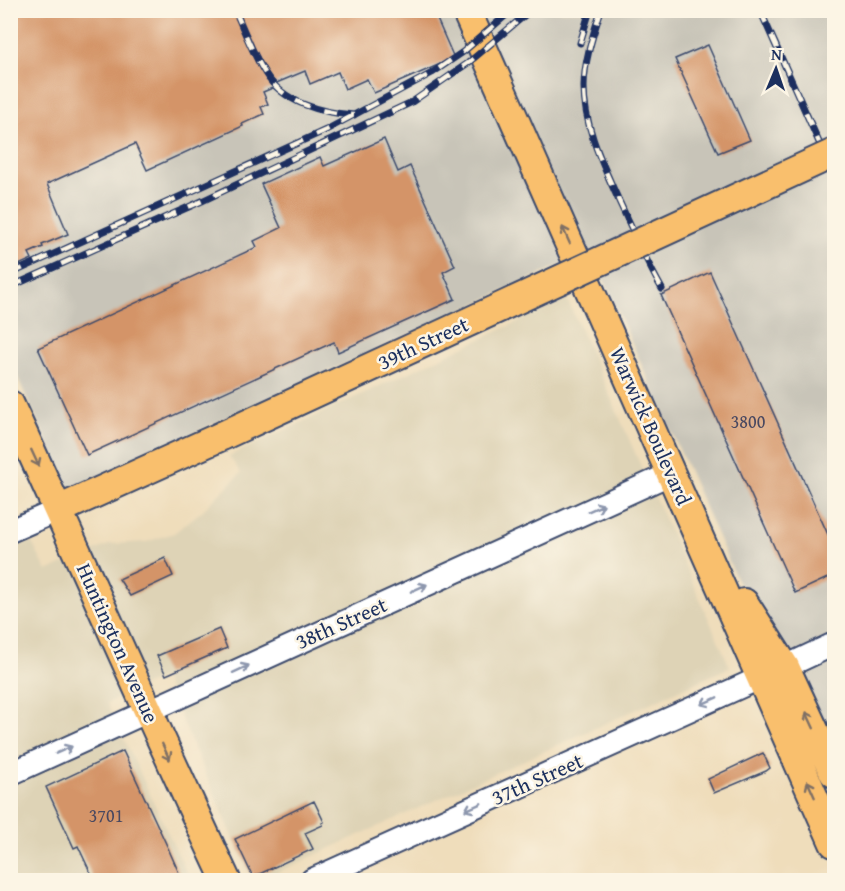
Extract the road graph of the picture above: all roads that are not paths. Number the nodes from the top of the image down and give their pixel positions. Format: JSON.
{"nodes":[{"id":1,"x":466,"y":10,"type":"edge"},
{"id":2,"x":834,"y":153,"type":"edge"},
{"id":3,"x":10,"y":405,"type":"edge"},
{"id":4,"x":672,"y":473,"type":"junction"},
{"id":5,"x":58,"y":510,"type":"junction"},
{"id":6,"x":10,"y":531,"type":"edge"},
{"id":7,"x":834,"y":644,"type":"edge"},
{"id":8,"x":774,"y":672,"type":"junction"},
{"id":9,"x":149,"y":711,"type":"junction"},
{"id":10,"x":834,"y":773,"type":"edge"},
{"id":11,"x":10,"y":774,"type":"edge"},
{"id":12,"x":834,"y":843,"type":"edge"},
{"id":13,"x":226,"y":880,"type":"edge"},
{"id":14,"x":312,"y":880,"type":"edge"}],
"edges":[{"from":4,"to":1,"type":"main road","name":"Warwick Boulevard","one_way":true},
{"from":2,"to":5,"type":"main road","name":"39th Street","bridge":true},
{"from":3,"to":5,"type":"main road","name":"Huntington Avenue","one_way":true},
{"from":4,"to":8,"type":"main road","name":"Warwick Boulevard"},
{"from":9,"to":4,"type":"street","name":"38th Street","one_way":true},
{"from":5,"to":6,"type":"street","name":"39th Street"},
{"from":5,"to":9,"type":"main road","name":"Huntington Avenue"},
{"from":7,"to":8,"type":"street","name":"37th Street"},
{"from":10,"to":8,"type":"main road","one_way":true},
{"from":12,"to":8,"type":"main road","one_way":true},
{"from":8,"to":14,"type":"street","name":"37th Street","one_way":true},
{"from":11,"to":9,"type":"street","name":"38th Street","one_way":true},
{"from":9,"to":13,"type":"main road","name":"Huntington Avenue","one_way":true}]}
